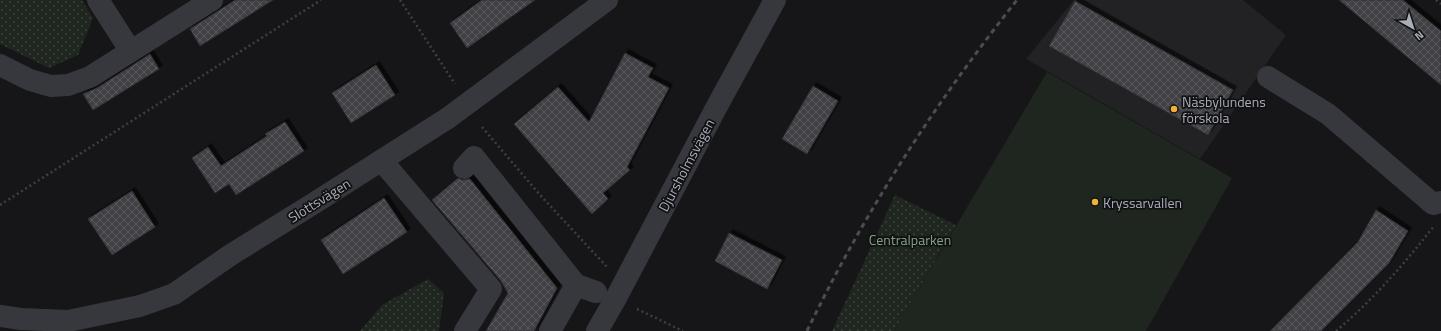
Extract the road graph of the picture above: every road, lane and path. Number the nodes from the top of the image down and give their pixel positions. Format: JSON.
{"nodes":[{"id":1,"x":98,"y":0,"type":"edge"},
{"id":2,"x":212,"y":0,"type":"edge"},
{"id":3,"x":322,"y":0,"type":"edge"},
{"id":4,"x":400,"y":0,"type":"edge"},
{"id":5,"x":607,"y":0,"type":"edge"},
{"id":6,"x":775,"y":0,"type":"edge"},
{"id":7,"x":1436,"y":0,"type":"edge"},
{"id":8,"x":1441,"y":4,"type":"edge"},
{"id":9,"x":130,"y":50,"type":"junction"},
{"id":10,"x":0,"y":65,"type":"edge"},
{"id":11,"x":1268,"y":77,"type":"dead end"},
{"id":12,"x":457,"y":88,"type":"dead end"},
{"id":13,"x":482,"y":127,"type":"dead end"},
{"id":14,"x":382,"y":161,"type":"junction"},
{"id":15,"x":464,"y":168,"type":"dead end"},
{"id":16,"x":1441,"y":202,"type":"edge"},
{"id":17,"x":0,"y":205,"type":"edge"},
{"id":18,"x":1436,"y":223,"type":"dead end"},
{"id":19,"x":608,"y":269,"type":"dead end"},
{"id":20,"x":576,"y":285,"type":"junction"},
{"id":21,"x":606,"y":295,"type":"junction"},
{"id":22,"x":0,"y":316,"type":"edge"},
{"id":23,"x":465,"y":331,"type":"edge"},
{"id":24,"x":550,"y":331,"type":"edge"},
{"id":25,"x":597,"y":331,"type":"edge"},
{"id":26,"x":683,"y":331,"type":"edge"},
{"id":27,"x":1336,"y":331,"type":"edge"}],
"edges":[{"from":1,"to":9,"type":"street"},
{"from":2,"to":9,"type":"street"},
{"from":3,"to":17,"type":"path"},
{"from":4,"to":12,"type":"path"},
{"from":5,"to":14,"type":"street","name":"Slottsvägen"},
{"from":6,"to":21,"type":"street","name":"Djursholmsvägen"},
{"from":7,"to":8,"type":"path"},
{"from":9,"to":10,"type":"street"},
{"from":11,"to":16,"type":"street"},
{"from":13,"to":19,"type":"path"},
{"from":14,"to":22,"type":"street","name":"Slottsvägen"},
{"from":14,"to":23,"type":"street"},
{"from":15,"to":20,"type":"street"},
{"from":18,"to":27,"type":"path"},
{"from":20,"to":21,"type":"street"},
{"from":20,"to":24,"type":"street"},
{"from":21,"to":25,"type":"street","name":"Djursholmsvägen"},
{"from":21,"to":26,"type":"path"}]}
